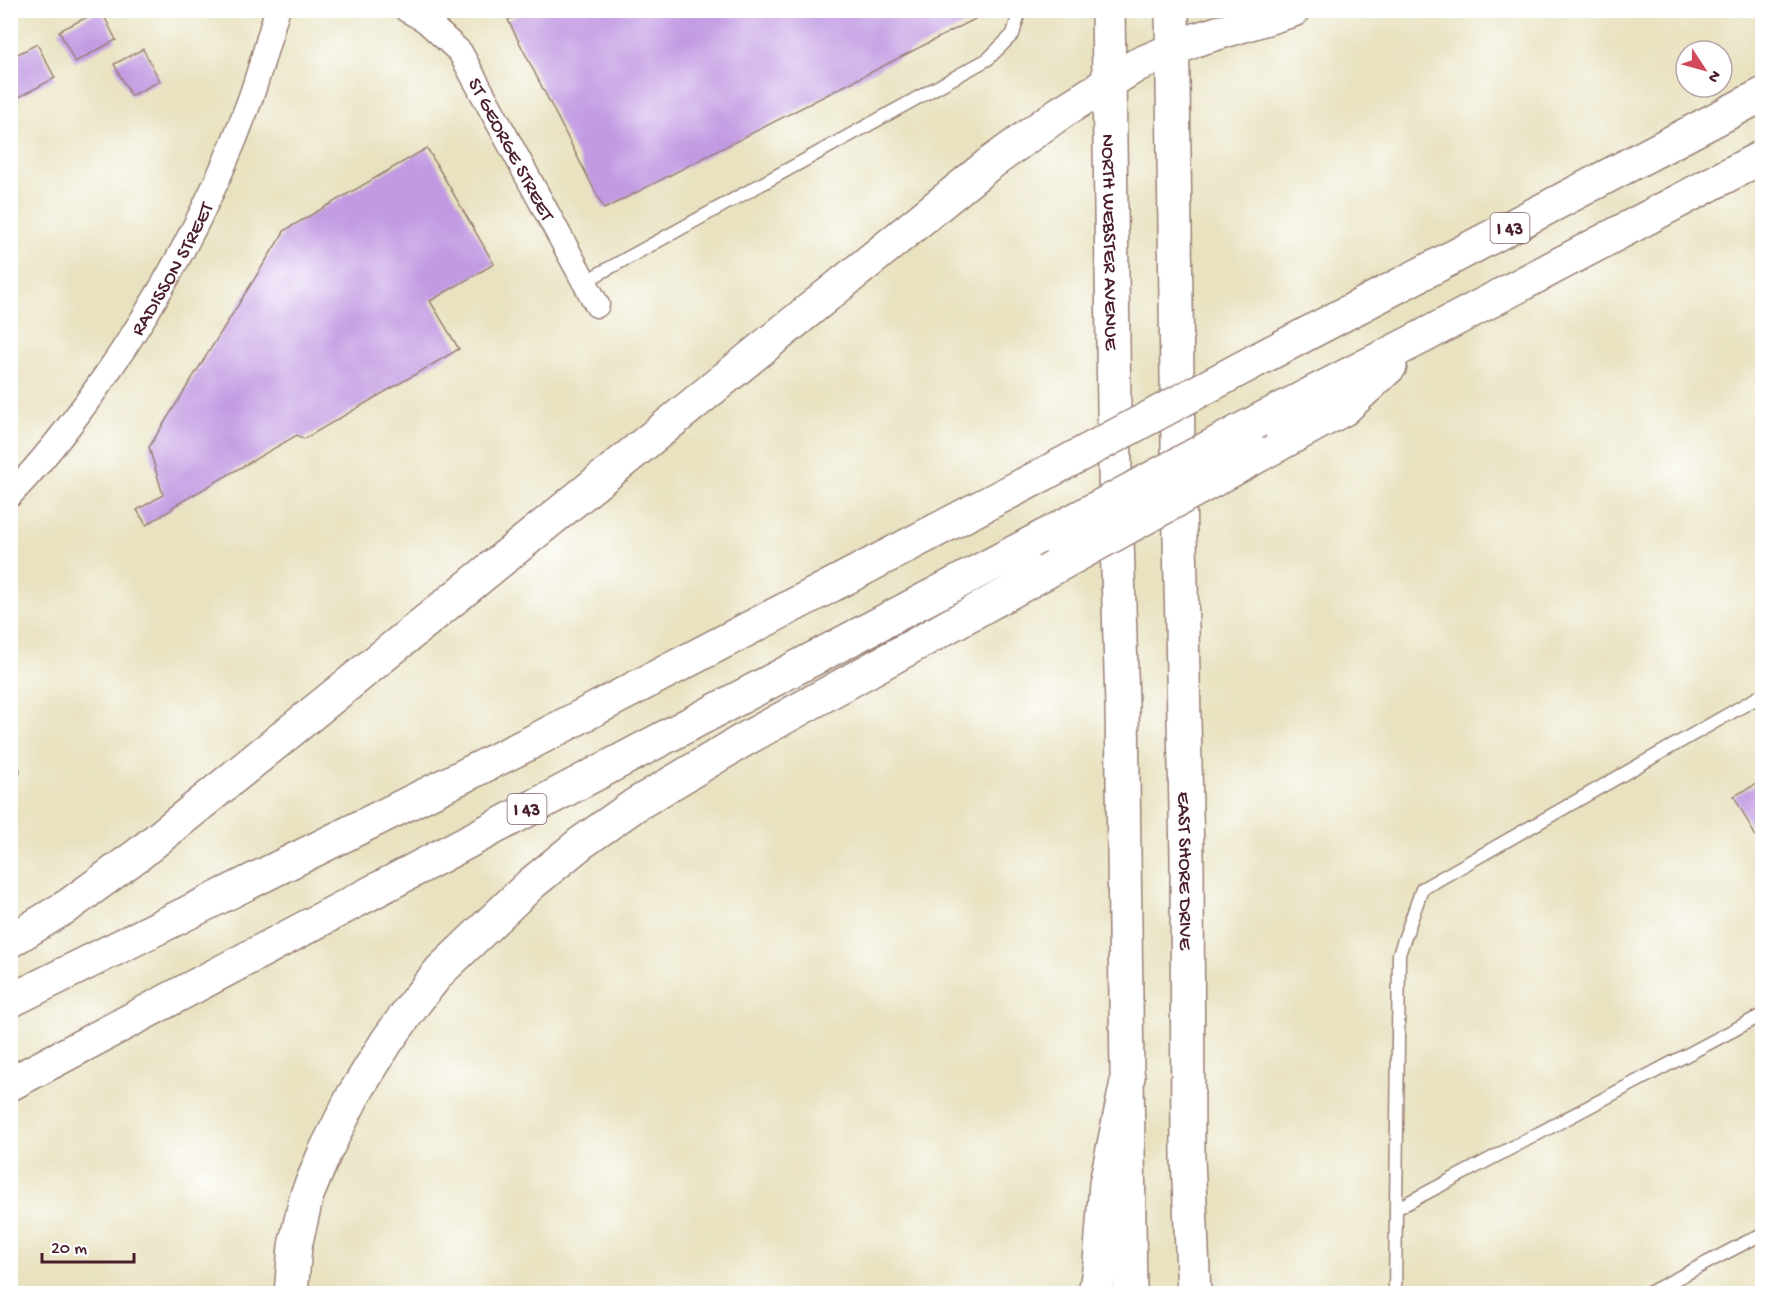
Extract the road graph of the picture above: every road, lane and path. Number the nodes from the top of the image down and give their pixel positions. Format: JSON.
{"nodes":[{"id":1,"x":277,"y":10,"type":"edge"},
{"id":2,"x":407,"y":10,"type":"edge"},
{"id":3,"x":1020,"y":10,"type":"edge"},
{"id":4,"x":1108,"y":10,"type":"edge"},
{"id":5,"x":1172,"y":10,"type":"edge"},
{"id":6,"x":1293,"y":10,"type":"edge"},
{"id":7,"x":1171,"y":50,"type":"junction"},
{"id":8,"x":1110,"y":81,"type":"junction"},
{"id":9,"x":1762,"y":94,"type":"edge"},
{"id":10,"x":1762,"y":157,"type":"edge"},
{"id":11,"x":584,"y":282,"type":"junction"},
{"id":12,"x":597,"y":305,"type":"dead end"},
{"id":13,"x":1422,"y":337,"type":"junction"},
{"id":14,"x":10,"y":495,"type":"edge"},
{"id":15,"x":1762,"y":695,"type":"edge"},
{"id":16,"x":10,"y":767,"type":"edge"},
{"id":17,"x":10,"y":777,"type":"edge"},
{"id":18,"x":10,"y":941,"type":"edge"},
{"id":19,"x":10,"y":1000,"type":"edge"},
{"id":20,"x":1762,"y":1015,"type":"edge"},
{"id":21,"x":1128,"y":1077,"type":"junction"},
{"id":22,"x":10,"y":1084,"type":"edge"},
{"id":23,"x":1396,"y":1209,"type":"junction"},
{"id":24,"x":1762,"y":1234,"type":"edge"},
{"id":25,"x":291,"y":1293,"type":"edge"},
{"id":26,"x":1095,"y":1293,"type":"edge"},
{"id":27,"x":1130,"y":1293,"type":"edge"},
{"id":28,"x":1194,"y":1293,"type":"edge"},
{"id":29,"x":1395,"y":1293,"type":"edge"},
{"id":30,"x":1647,"y":1293,"type":"edge"}],
"edges":[{"from":1,"to":14,"type":"street","name":"RADISSON STREET"},
{"from":2,"to":11,"type":"street","name":"ST GEORGE STREET"},
{"from":3,"to":11,"type":"lane"},
{"from":4,"to":8,"type":"main road","name":"NORTH WEBSTER AVENUE"},
{"from":5,"to":7,"type":"main road"},
{"from":6,"to":7,"type":"main road"},
{"from":7,"to":8,"type":"main road"},
{"from":7,"to":28,"type":"main road","name":"EAST SHORE DRIVE"},
{"from":8,"to":18,"type":"main road"},
{"from":8,"to":21,"type":"main road","name":"NORTH WEBSTER AVENUE"},
{"from":9,"to":19,"type":"main road","number":"I 43","bridge":true},
{"from":10,"to":13,"type":"main road","number":"I 43"},
{"from":11,"to":12,"type":"street","name":"ST GEORGE STREET"},
{"from":13,"to":22,"type":"main road","number":"I 43","bridge":true},
{"from":13,"to":25,"type":"main road","bridge":true},
{"from":15,"to":23,"type":"lane"},
{"from":16,"to":17,"type":"lane"},
{"from":20,"to":23,"type":"lane"},
{"from":21,"to":26,"type":"main road"},
{"from":21,"to":27,"type":"main road"},
{"from":23,"to":29,"type":"lane"},
{"from":24,"to":30,"type":"lane"}]}
